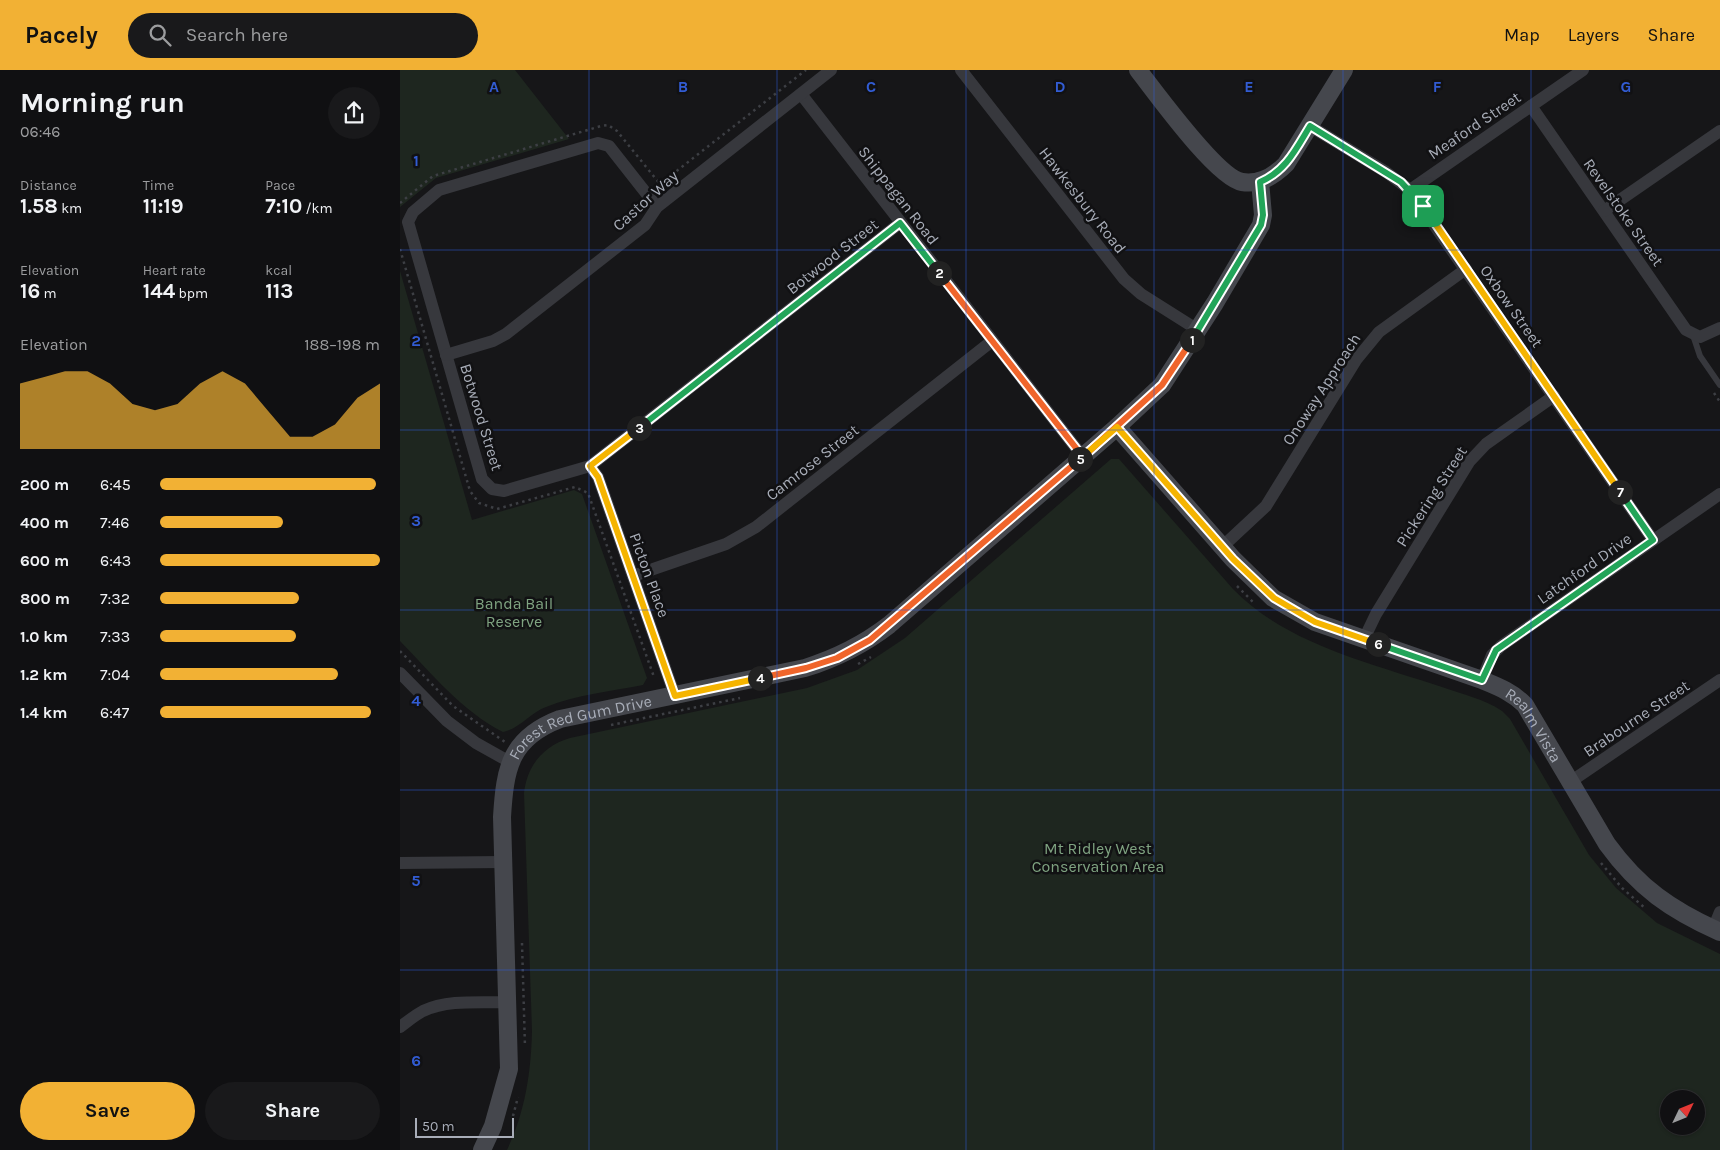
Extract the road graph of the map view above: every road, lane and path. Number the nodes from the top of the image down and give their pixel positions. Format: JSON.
{"nodes":[{"id":1,"x":831,"y":70,"type":"edge"},
{"id":2,"x":961,"y":70,"type":"edge"},
{"id":3,"x":1138,"y":70,"type":"edge"},
{"id":4,"x":1344,"y":70,"type":"edge"},
{"id":5,"x":1583,"y":70,"type":"edge"},
{"id":6,"x":801,"y":94,"type":"junction"},
{"id":7,"x":1530,"y":106,"type":"junction"},
{"id":8,"x":1310,"y":126,"type":"junction"},
{"id":9,"x":1720,"y":131,"type":"edge"},
{"id":10,"x":1260,"y":182,"type":"junction"},
{"id":11,"x":1410,"y":190,"type":"junction"},
{"id":12,"x":657,"y":206,"type":"junction"},
{"id":13,"x":1604,"y":211,"type":"junction"},
{"id":14,"x":900,"y":223,"type":"junction"},
{"id":15,"x":1466,"y":269,"type":"junction"},
{"id":16,"x":1720,"y":328,"type":"edge"},
{"id":17,"x":1198,"y":330,"type":"junction"},
{"id":18,"x":1693,"y":335,"type":"junction"},
{"id":19,"x":992,"y":341,"type":"junction"},
{"id":20,"x":446,"y":355,"type":"junction"},
{"id":21,"x":1720,"y":385,"type":"edge"},
{"id":22,"x":1554,"y":396,"type":"junction"},
{"id":23,"x":1117,"y":427,"type":"junction"},
{"id":24,"x":1083,"y":457,"type":"junction"},
{"id":25,"x":590,"y":466,"type":"junction"},
{"id":26,"x":1720,"y":494,"type":"edge"},
{"id":27,"x":1653,"y":540,"type":"junction"},
{"id":28,"x":1222,"y":547,"type":"junction"},
{"id":29,"x":633,"y":576,"type":"junction"},
{"id":30,"x":1233,"y":581,"type":"dead end"},
{"id":31,"x":1256,"y":605,"type":"dead end"},
{"id":32,"x":1364,"y":639,"type":"junction"},
{"id":33,"x":400,"y":651,"type":"edge"},
{"id":34,"x":872,"y":656,"type":"dead end"},
{"id":35,"x":850,"y":668,"type":"dead end"},
{"id":36,"x":400,"y":673,"type":"edge"},
{"id":37,"x":1482,"y":680,"type":"junction"},
{"id":38,"x":1720,"y":680,"type":"edge"},
{"id":39,"x":675,"y":696,"type":"junction"},
{"id":40,"x":740,"y":698,"type":"dead end"},
{"id":41,"x":609,"y":726,"type":"dead end"},
{"id":42,"x":513,"y":756,"type":"junction"},
{"id":43,"x":1570,"y":782,"type":"junction"},
{"id":44,"x":1596,"y":855,"type":"dead end"},
{"id":45,"x":503,"y":862,"type":"junction"},
{"id":46,"x":400,"y":863,"type":"edge"},
{"id":47,"x":1648,"y":910,"type":"dead end"},
{"id":48,"x":1720,"y":912,"type":"edge"},
{"id":49,"x":1716,"y":930,"type":"edge"},
{"id":50,"x":522,"y":942,"type":"dead end"},
{"id":51,"x":509,"y":1002,"type":"junction"},
{"id":52,"x":400,"y":1027,"type":"edge"},
{"id":53,"x":524,"y":1055,"type":"dead end"},
{"id":54,"x":520,"y":1089,"type":"dead end"},
{"id":55,"x":511,"y":1122,"type":"dead end"},
{"id":56,"x":482,"y":1150,"type":"edge"}],
"edges":[{"from":1,"to":6,"type":"street","name":"Castor Way"},
{"from":2,"to":17,"type":"street","name":"Hawkesbury Road"},
{"from":3,"to":10,"type":"street"},
{"from":4,"to":8,"type":"street"},
{"from":5,"to":7,"type":"street","name":"Meaford Street"},
{"from":6,"to":12,"type":"street","name":"Castor Way"},
{"from":6,"to":14,"type":"street","name":"Shippagan Road"},
{"from":7,"to":11,"type":"street","name":"Meaford Street"},
{"from":7,"to":13,"type":"street","name":"Revelstoke Street"},
{"from":8,"to":10,"type":"street"},
{"from":8,"to":11,"type":"street","name":"Oxbow Street"},
{"from":9,"to":13,"type":"street"},
{"from":10,"to":17,"type":"street","name":"Forest Red Gum Drive"},
{"from":11,"to":15,"type":"street","name":"Oxbow Street"},
{"from":12,"to":20,"type":"street","name":"Castor Way"},
{"from":12,"to":20,"type":"street","name":"Botwood Street"},
{"from":13,"to":18,"type":"street","name":"Revelstoke Street"},
{"from":14,"to":19,"type":"street","name":"Shippagan Road"},
{"from":14,"to":25,"type":"street","name":"Botwood Street"},
{"from":15,"to":22,"type":"street","name":"Oxbow Street"},
{"from":15,"to":28,"type":"street","name":"Onoway Approach"},
{"from":16,"to":18,"type":"street"},
{"from":17,"to":23,"type":"street","name":"Forest Red Gum Drive"},
{"from":18,"to":21,"type":"lane","name":"Revelstoke Street"},
{"from":19,"to":24,"type":"street","name":"Shippagan Road"},
{"from":19,"to":29,"type":"street","name":"Camrose Street"},
{"from":20,"to":25,"type":"street","name":"Botwood Street"},
{"from":22,"to":27,"type":"street","name":"Oxbow Street"},
{"from":22,"to":32,"type":"street","name":"Pickering Street"},
{"from":23,"to":24,"type":"street","name":"Forest Red Gum Drive"},
{"from":23,"to":28,"type":"street","name":"Realm Vista"},
{"from":24,"to":39,"type":"street","name":"Forest Red Gum Drive"},
{"from":25,"to":29,"type":"street","name":"Picton Place"},
{"from":26,"to":27,"type":"street","name":"Latchford Drive"},
{"from":27,"to":37,"type":"street","name":"Latchford Drive"},
{"from":28,"to":32,"type":"street","name":"Realm Vista"},
{"from":29,"to":39,"type":"street","name":"Picton Place"},
{"from":30,"to":31,"type":"path"},
{"from":32,"to":37,"type":"street","name":"Realm Vista"},
{"from":33,"to":42,"type":"path"},
{"from":34,"to":35,"type":"path"},
{"from":36,"to":42,"type":"street"},
{"from":37,"to":43,"type":"street","name":"Realm Vista"},
{"from":38,"to":43,"type":"street","name":"Brabourne Street"},
{"from":39,"to":42,"type":"street","name":"Forest Red Gum Drive"},
{"from":40,"to":41,"type":"path"},
{"from":42,"to":45,"type":"street","name":"Forest Red Gum Drive"},
{"from":43,"to":49,"type":"street","name":"Realm Vista"},
{"from":44,"to":47,"type":"path"},
{"from":45,"to":46,"type":"street"},
{"from":45,"to":51,"type":"street","name":"Forest Red Gum Drive"},
{"from":48,"to":49,"type":"street"},
{"from":50,"to":53,"type":"path"},
{"from":51,"to":52,"type":"street"},
{"from":51,"to":56,"type":"street","name":"Forest Red Gum Drive"},
{"from":54,"to":55,"type":"path"}]}
